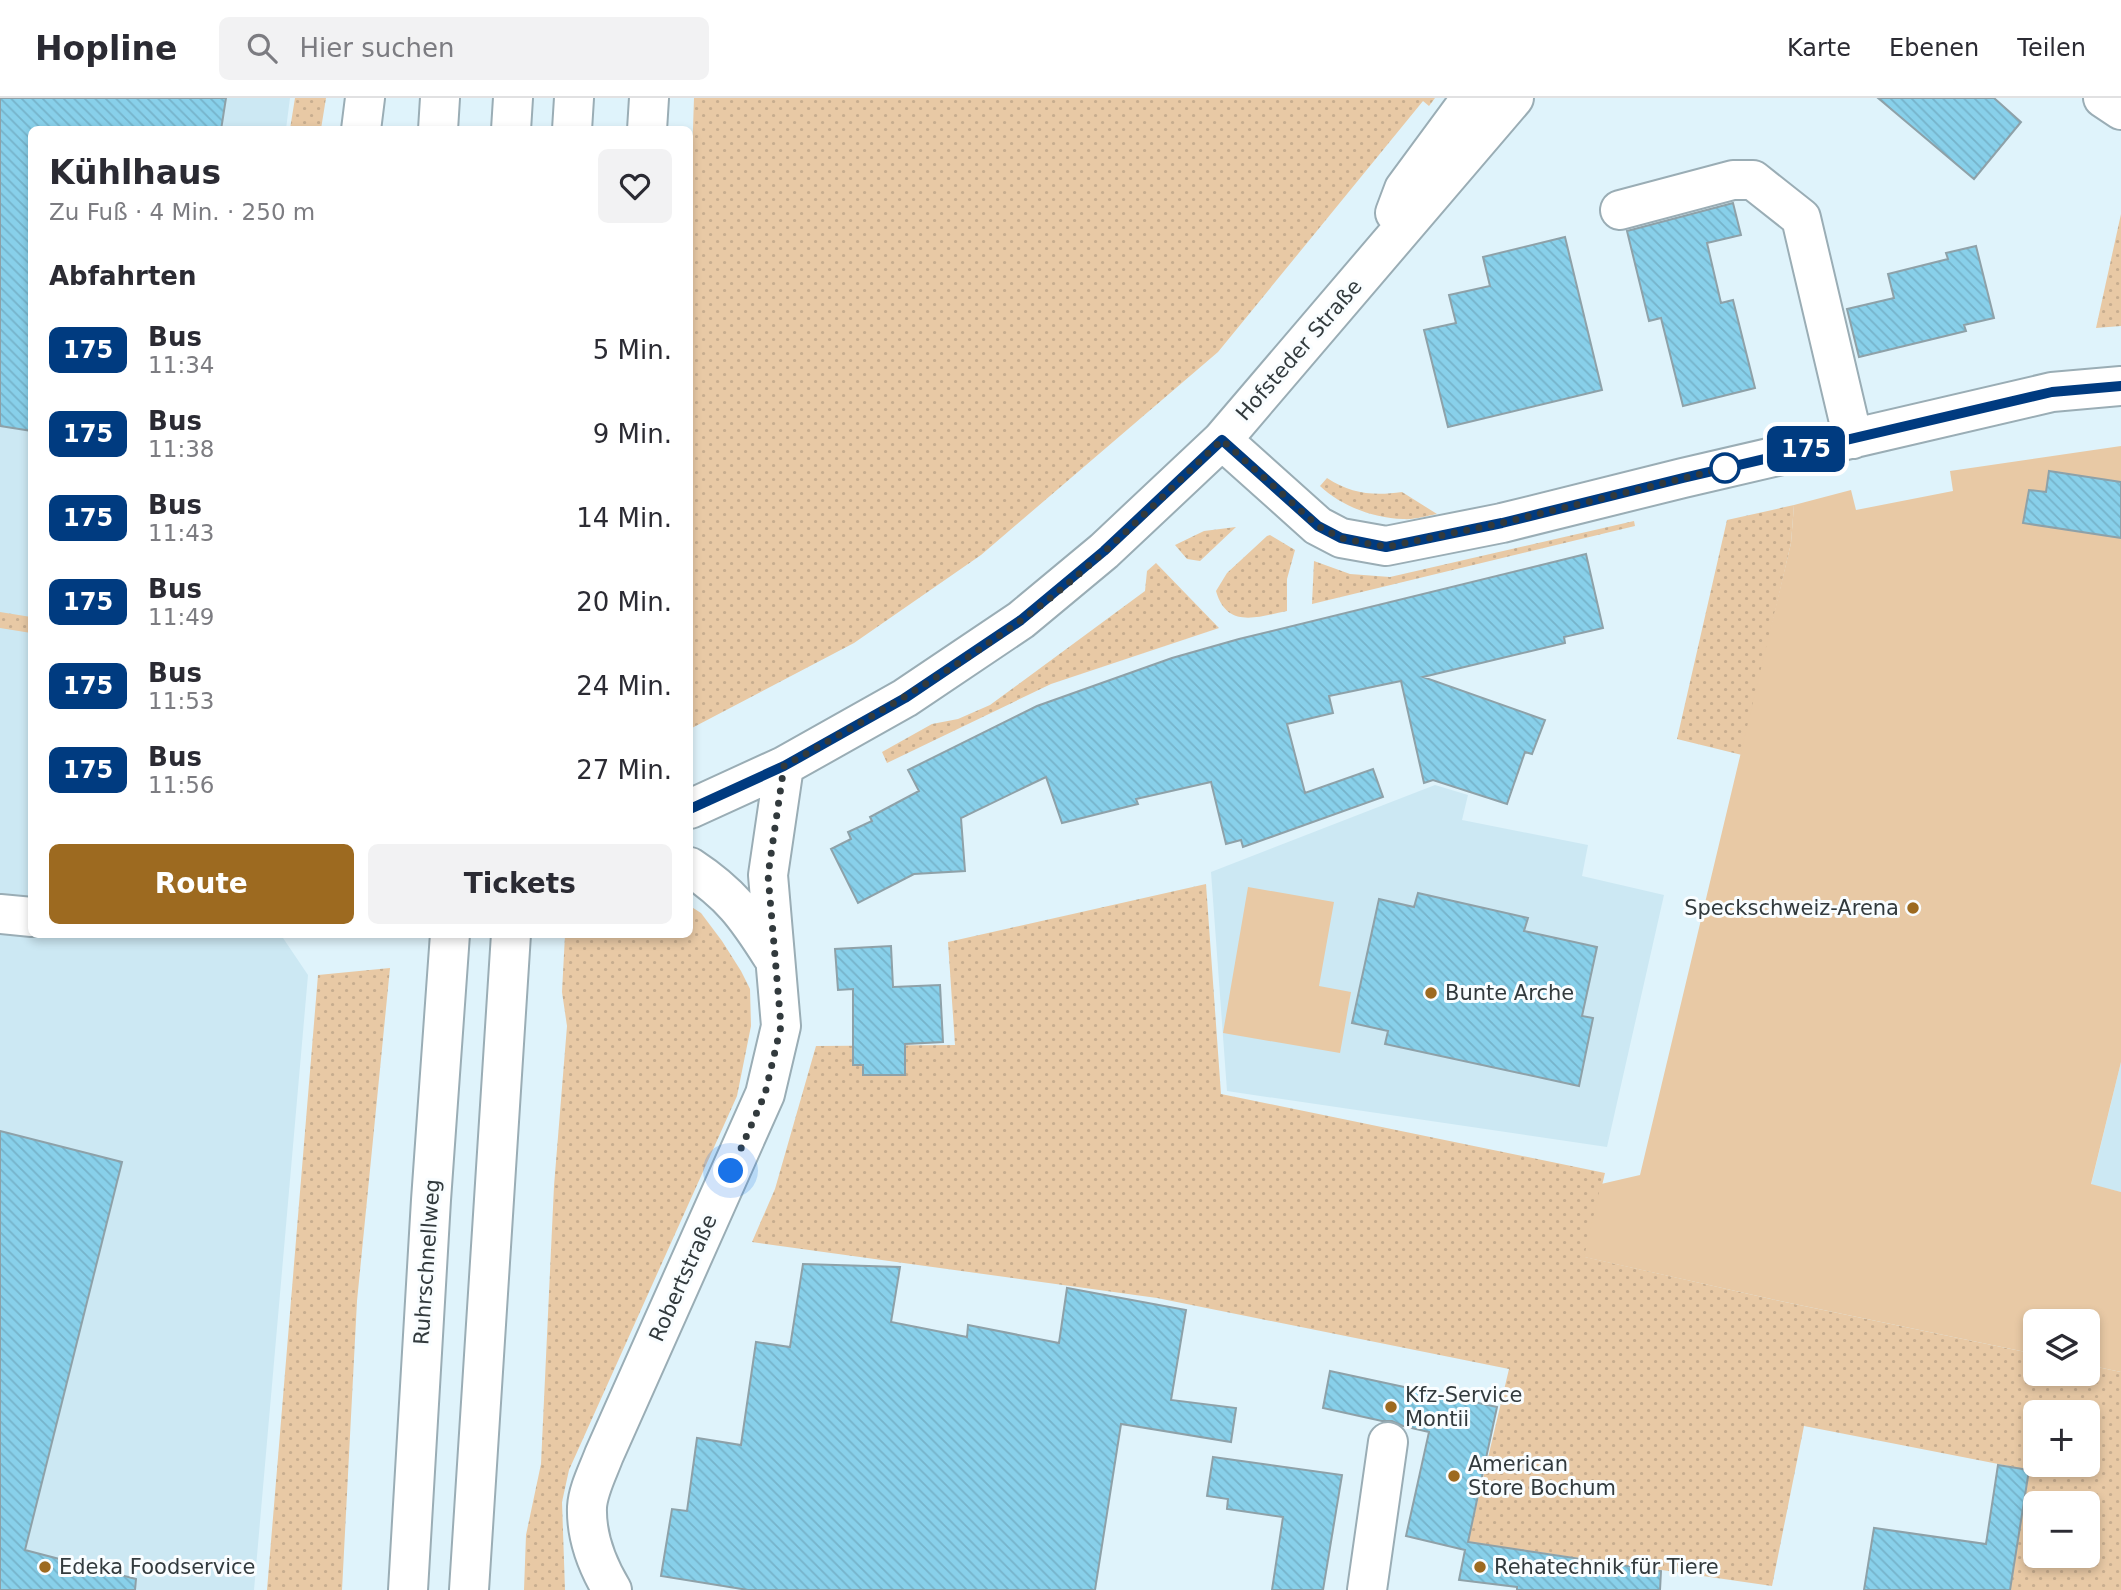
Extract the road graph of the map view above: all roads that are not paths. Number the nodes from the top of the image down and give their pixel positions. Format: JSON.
{"nodes":[{"id":1,"x":365,"y":98,"type":"edge"},
{"id":2,"x":440,"y":98,"type":"edge"},
{"id":3,"x":513,"y":98,"type":"edge"},
{"id":4,"x":574,"y":98,"type":"edge"},
{"id":5,"x":649,"y":98,"type":"edge"},
{"id":6,"x":1471,"y":98,"type":"edge"},
{"id":7,"x":1514,"y":98,"type":"edge"},
{"id":8,"x":2103,"y":98,"type":"edge"},
{"id":9,"x":2121,"y":110,"type":"edge"},
{"id":10,"x":362,"y":126,"type":"edge"},
{"id":11,"x":438,"y":126,"type":"edge"},
{"id":12,"x":511,"y":126,"type":"edge"},
{"id":13,"x":572,"y":126,"type":"edge"},
{"id":14,"x":647,"y":126,"type":"edge"},
{"id":15,"x":1620,"y":209,"type":"dead end"},
{"id":16,"x":1377,"y":260,"type":"junction"},
{"id":17,"x":2121,"y":386,"type":"edge"},
{"id":18,"x":1853,"y":439,"type":"junction"},
{"id":19,"x":1222,"y":440,"type":"junction"},
{"id":20,"x":784,"y":766,"type":"junction"},
{"id":21,"x":693,"y":808,"type":"edge"},
{"id":22,"x":693,"y":869,"type":"edge"},
{"id":23,"x":0,"y":914,"type":"edge"},
{"id":24,"x":28,"y":917,"type":"edge"},
{"id":25,"x":450,"y":938,"type":"edge"},
{"id":26,"x":510,"y":949,"type":"edge"},
{"id":27,"x":775,"y":961,"type":"junction"},
{"id":28,"x":1388,"y":1442,"type":"dead end"},
{"id":29,"x":408,"y":1590,"type":"edge"},
{"id":30,"x":469,"y":1590,"type":"edge"},
{"id":31,"x":612,"y":1590,"type":"edge"},
{"id":32,"x":1367,"y":1590,"type":"edge"}],
"edges":[{"from":1,"to":10,"type":"main road"},
{"from":2,"to":11,"type":"main road"},
{"from":3,"to":12,"type":"main road"},
{"from":4,"to":13,"type":"main road"},
{"from":5,"to":14,"type":"main road"},
{"from":6,"to":16,"type":"main road","name":"Hofsteder Straße"},
{"from":7,"to":16,"type":"main road","name":"Hofsteder Straße"},
{"from":8,"to":9,"type":"main road"},
{"from":15,"to":18,"type":"main road"},
{"from":16,"to":19,"type":"main road","name":"Hofsteder Straße"},
{"from":17,"to":18,"type":"main road","name":"Hofsteder Straße"},
{"from":18,"to":19,"type":"main road","name":"Hofsteder Straße"},
{"from":19,"to":20,"type":"main road","name":"Hofsteder Straße"},
{"from":20,"to":21,"type":"main road","name":"Hofsteder Straße"},
{"from":20,"to":27,"type":"main road","name":"Robertstraße"},
{"from":22,"to":27,"type":"main road","name":"Robertstraße"},
{"from":23,"to":24,"type":"main road"},
{"from":25,"to":29,"type":"main road","name":"Ruhrschnellweg"},
{"from":26,"to":30,"type":"main road"},
{"from":27,"to":31,"type":"main road","name":"Robertstraße"},
{"from":28,"to":32,"type":"main road"}]}
